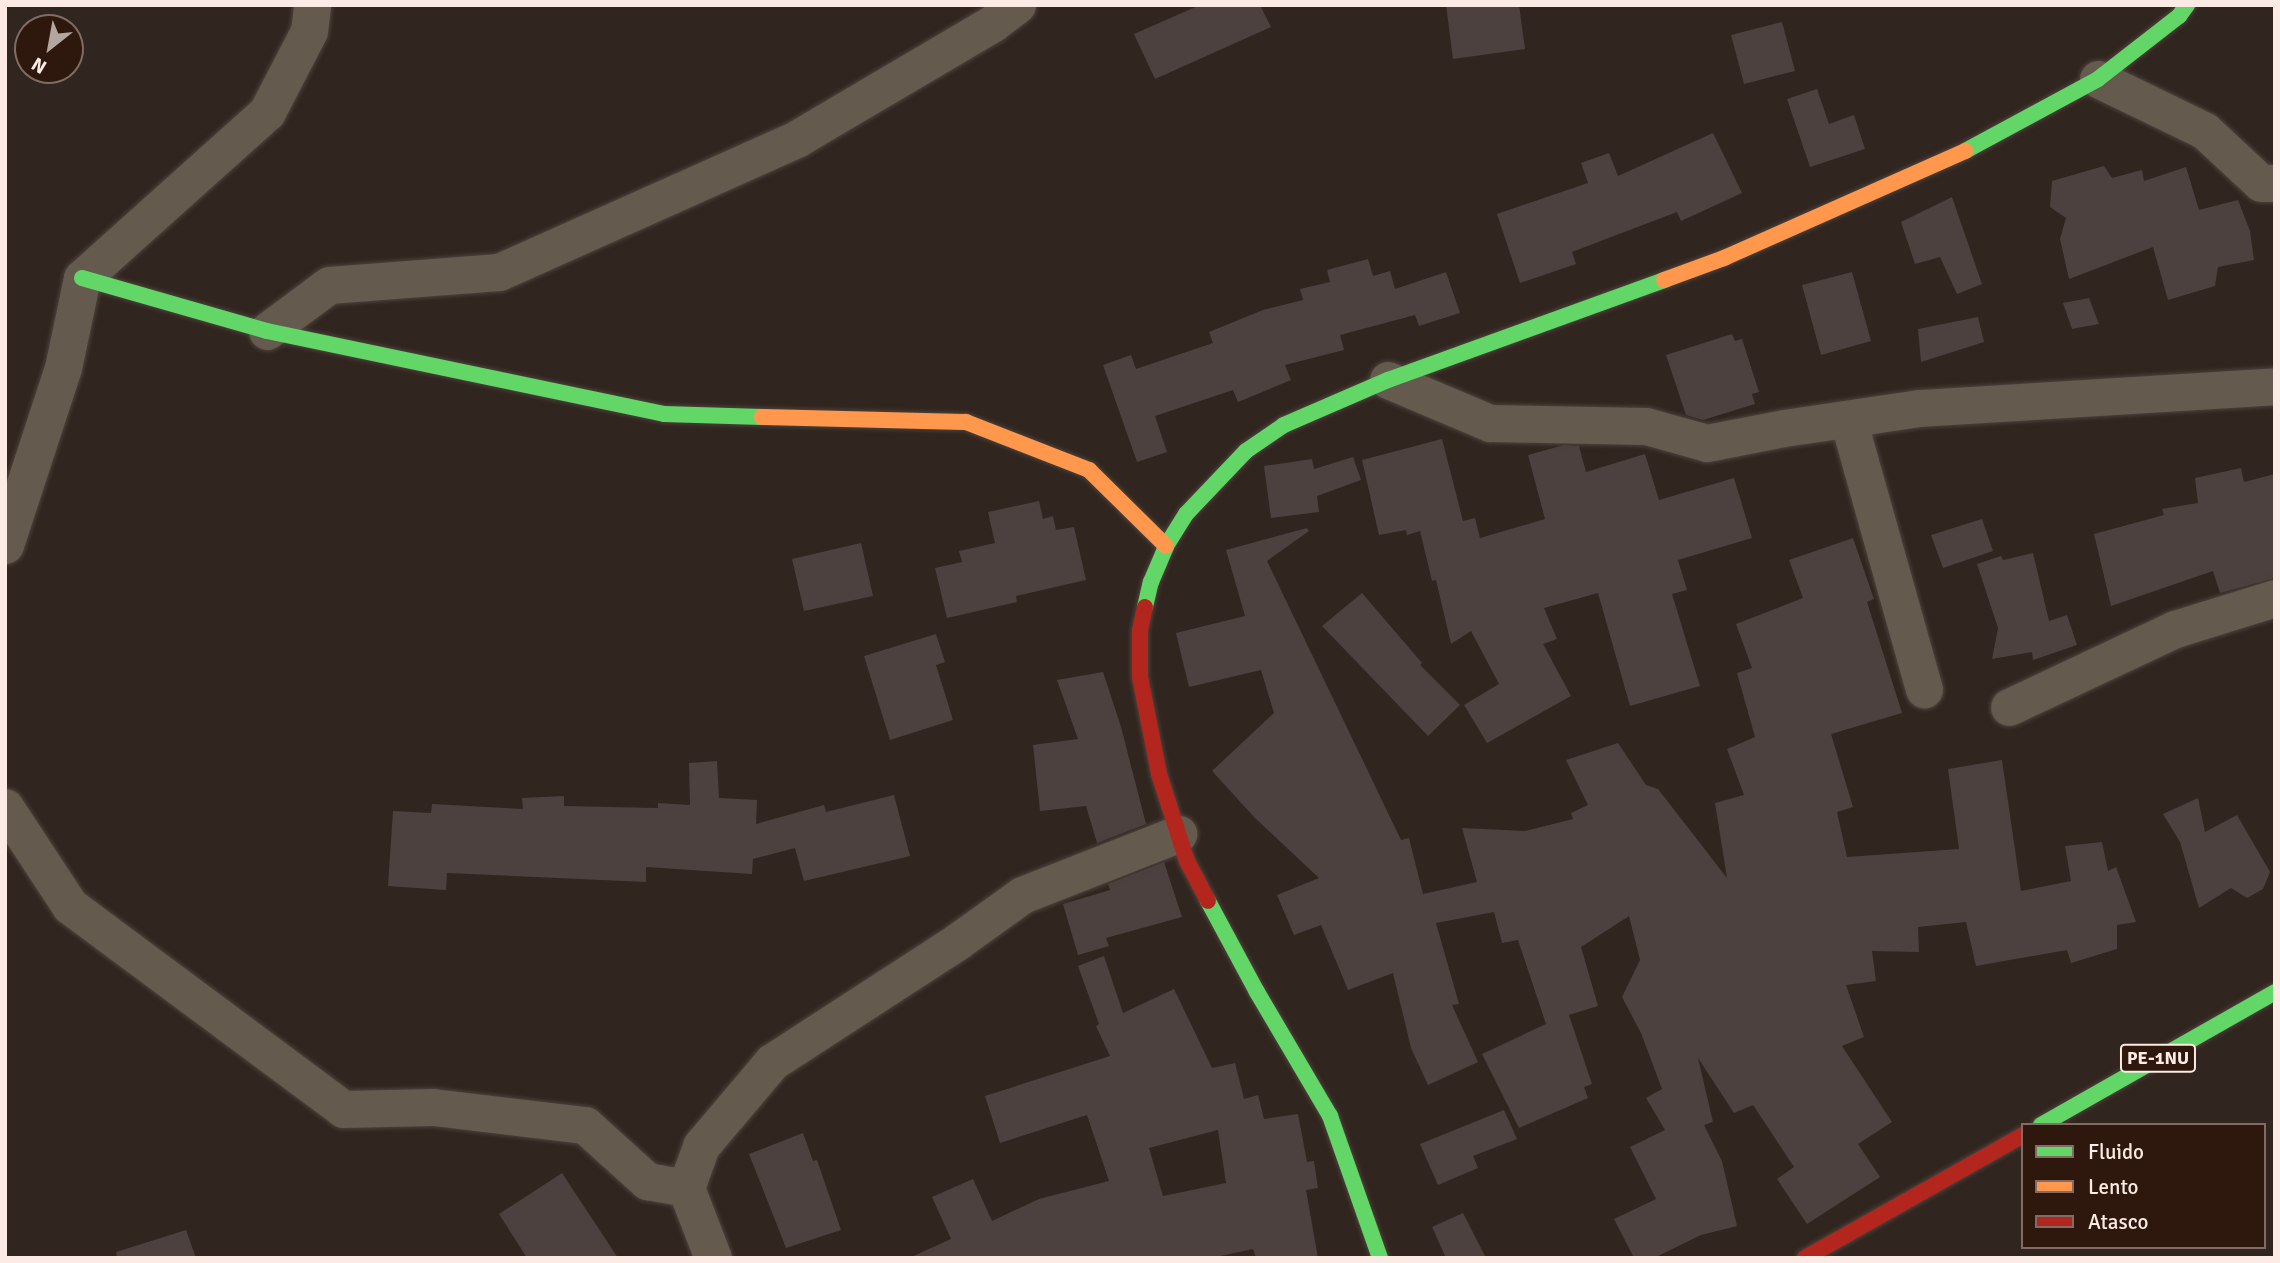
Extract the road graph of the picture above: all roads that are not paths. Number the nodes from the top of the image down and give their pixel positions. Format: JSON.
{"nodes":[{"id":1,"x":312,"y":5,"type":"edge"},
{"id":2,"x":1017,"y":5,"type":"edge"},
{"id":3,"x":2187,"y":5,"type":"edge"},
{"id":4,"x":2098,"y":79,"type":"junction"},
{"id":5,"x":2275,"y":183,"type":"edge"},
{"id":6,"x":82,"y":278,"type":"junction"},
{"id":7,"x":267,"y":331,"type":"junction"},
{"id":8,"x":1388,"y":380,"type":"junction"},
{"id":9,"x":2275,"y":386,"type":"edge"},
{"id":10,"x":1848,"y":419,"type":"junction"},
{"id":11,"x":5,"y":545,"type":"edge"},
{"id":12,"x":1166,"y":546,"type":"junction"},
{"id":13,"x":2275,"y":598,"type":"edge"},
{"id":14,"x":1924,"y":690,"type":"dead end"},
{"id":15,"x":2010,"y":707,"type":"dead end"},
{"id":16,"x":5,"y":807,"type":"edge"},
{"id":17,"x":1178,"y":834,"type":"junction"},
{"id":18,"x":2275,"y":992,"type":"edge"},
{"id":19,"x":2044,"y":1123,"type":"edge"},
{"id":20,"x":2021,"y":1136,"type":"edge"},
{"id":21,"x":686,"y":1188,"type":"junction"},
{"id":22,"x":713,"y":1258,"type":"edge"},
{"id":23,"x":1380,"y":1258,"type":"edge"},
{"id":24,"x":1805,"y":1258,"type":"edge"}],
"edges":[{"from":1,"to":6,"type":"street"},
{"from":2,"to":7,"type":"street"},
{"from":3,"to":4,"type":"main road"},
{"from":4,"to":5,"type":"street"},
{"from":4,"to":8,"type":"main road"},
{"from":6,"to":7,"type":"main road"},
{"from":6,"to":11,"type":"street"},
{"from":7,"to":12,"type":"main road"},
{"from":8,"to":10,"type":"street"},
{"from":8,"to":12,"type":"main road"},
{"from":9,"to":10,"type":"street"},
{"from":10,"to":14,"type":"street"},
{"from":12,"to":17,"type":"main road"},
{"from":13,"to":15,"type":"street"},
{"from":16,"to":21,"type":"street"},
{"from":17,"to":21,"type":"street"},
{"from":17,"to":23,"type":"main road"},
{"from":18,"to":19,"type":"main road","number":"PE-1NU"},
{"from":20,"to":24,"type":"main road"},
{"from":21,"to":22,"type":"street"}]}
